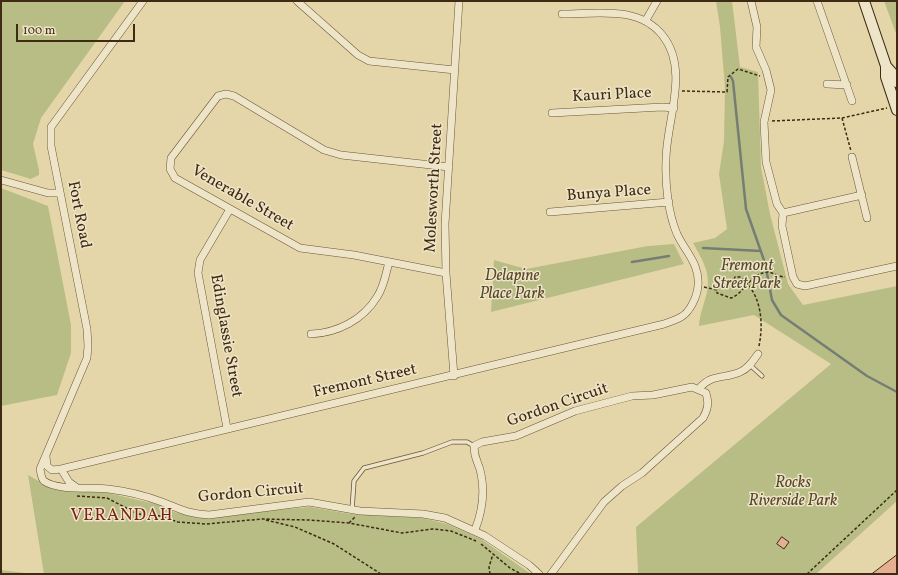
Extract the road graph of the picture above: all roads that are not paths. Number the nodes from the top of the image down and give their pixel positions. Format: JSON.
{"nodes":[{"id":1,"x":143,"y":1,"type":"edge"},
{"id":2,"x":297,"y":1,"type":"edge"},
{"id":3,"x":459,"y":1,"type":"edge"},
{"id":4,"x":657,"y":1,"type":"edge"},
{"id":5,"x":751,"y":1,"type":"edge"},
{"id":6,"x":817,"y":1,"type":"edge"},
{"id":7,"x":864,"y":1,"type":"edge"},
{"id":8,"x":562,"y":14,"type":"dead end"},
{"id":9,"x":646,"y":20,"type":"junction"},
{"id":10,"x":886,"y":66,"type":"junction"},
{"id":11,"x":455,"y":70,"type":"junction"},
{"id":12,"x":897,"y":82,"type":"edge"},
{"id":13,"x":827,"y":84,"type":"dead end"},
{"id":14,"x":847,"y":84,"type":"junction"},
{"id":15,"x":852,"y":101,"type":"dead end"},
{"id":16,"x":674,"y":108,"type":"junction"},
{"id":17,"x":894,"y":109,"type":"edge"},
{"id":18,"x":552,"y":114,"type":"dead end"},
{"id":19,"x":852,"y":157,"type":"road end"},
{"id":20,"x":449,"y":167,"type":"junction"},
{"id":21,"x":1,"y":180,"type":"edge"},
{"id":22,"x":60,"y":193,"type":"junction"},
{"id":23,"x":862,"y":195,"type":"junction"},
{"id":24,"x":669,"y":202,"type":"junction"},
{"id":25,"x":230,"y":209,"type":"junction"},
{"id":26,"x":550,"y":212,"type":"dead end"},
{"id":27,"x":783,"y":213,"type":"junction"},
{"id":28,"x":867,"y":218,"type":"dead end"},
{"id":29,"x":389,"y":262,"type":"junction"},
{"id":30,"x":897,"y":266,"type":"edge"},
{"id":31,"x":446,"y":273,"type":"junction"},
{"id":32,"x":311,"y":334,"type":"dead end"},
{"id":33,"x":758,"y":354,"type":"road end"},
{"id":34,"x":750,"y":365,"type":"junction"},
{"id":35,"x":454,"y":376,"type":"junction"},
{"id":36,"x":762,"y":376,"type":"dead end"},
{"id":37,"x":699,"y":389,"type":"junction"},
{"id":38,"x":227,"y":428,"type":"junction"},
{"id":39,"x":474,"y":446,"type":"junction"},
{"id":40,"x":46,"y":456,"type":"junction"},
{"id":41,"x":61,"y":469,"type":"junction"},
{"id":42,"x":77,"y":487,"type":"junction"},
{"id":43,"x":352,"y":510,"type":"junction"},
{"id":44,"x":475,"y":530,"type":"junction"},
{"id":45,"x":539,"y":574,"type":"edge"},
{"id":46,"x":551,"y":574,"type":"edge"}],
"edges":[{"from":1,"to":22,"type":"street","name":"Fort Road"},
{"from":2,"to":11,"type":"street"},
{"from":3,"to":11,"type":"street","name":"Molesworth Street"},
{"from":4,"to":9,"type":"street"},
{"from":5,"to":27,"type":"street"},
{"from":6,"to":14,"type":"street"},
{"from":7,"to":10,"type":"main road"},
{"from":8,"to":9,"type":"street"},
{"from":9,"to":16,"type":"street"},
{"from":10,"to":12,"type":"main road"},
{"from":10,"to":17,"type":"main road"},
{"from":11,"to":20,"type":"street","name":"Molesworth Street"},
{"from":13,"to":14,"type":"street"},
{"from":14,"to":15,"type":"street"},
{"from":16,"to":18,"type":"street","name":"Kauri Place"},
{"from":16,"to":24,"type":"street"},
{"from":19,"to":23,"type":"street"},
{"from":20,"to":25,"type":"street","name":"Venerable Street"},
{"from":20,"to":31,"type":"street","name":"Molesworth Street"},
{"from":21,"to":22,"type":"street"},
{"from":22,"to":40,"type":"street","name":"Fort Road"},
{"from":23,"to":27,"type":"street"},
{"from":23,"to":28,"type":"street"},
{"from":24,"to":26,"type":"street","name":"Bunya Place"},
{"from":24,"to":35,"type":"street","name":"Fremont Street"},
{"from":25,"to":29,"type":"street","name":"Venerable Street"},
{"from":25,"to":38,"type":"street","name":"Edinglassie Street"},
{"from":27,"to":30,"type":"street"},
{"from":29,"to":31,"type":"street","name":"Venerable Street"},
{"from":29,"to":32,"type":"street"},
{"from":31,"to":35,"type":"street","name":"Molesworth Street"},
{"from":33,"to":34,"type":"street"},
{"from":34,"to":36,"type":"lane"},
{"from":34,"to":37,"type":"street"},
{"from":35,"to":38,"type":"street","name":"Fremont Street"},
{"from":37,"to":39,"type":"street","name":"Gordon Circuit"},
{"from":37,"to":46,"type":"street"},
{"from":38,"to":41,"type":"street","name":"Fremont Street"},
{"from":39,"to":43,"type":"lane"},
{"from":39,"to":44,"type":"street"},
{"from":40,"to":41,"type":"street"},
{"from":40,"to":42,"type":"street","name":"Gordon Circuit"},
{"from":41,"to":42,"type":"street"},
{"from":42,"to":43,"type":"street","name":"Gordon Circuit"},
{"from":43,"to":44,"type":"street","name":"Gordon Circuit"},
{"from":44,"to":45,"type":"street","name":"Gordon Circuit"}]}
